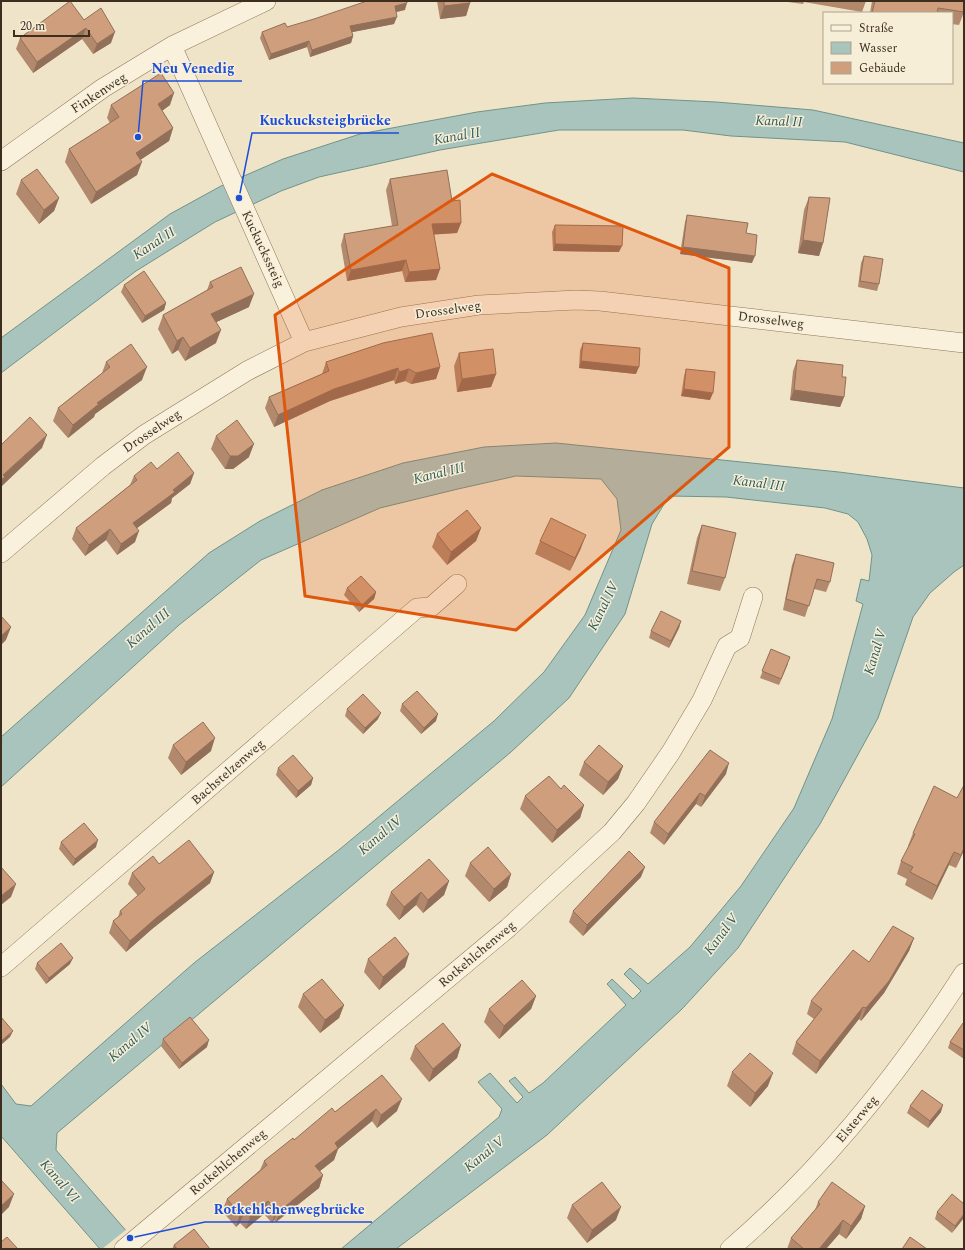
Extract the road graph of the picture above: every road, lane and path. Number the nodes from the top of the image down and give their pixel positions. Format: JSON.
{"nodes":[{"id":1,"x":266,"y":1,"type":"edge"},
{"id":2,"x":172,"y":46,"type":"junction"},
{"id":3,"x":1,"y":161,"type":"edge"},
{"id":4,"x":304,"y":342,"type":"junction"},
{"id":5,"x":964,"y":343,"type":"edge"},
{"id":6,"x":1,"y":553,"type":"edge"},
{"id":7,"x":457,"y":584,"type":"dead end"},
{"id":8,"x":754,"y":597,"type":"dead end"},
{"id":9,"x":1,"y":967,"type":"edge"},
{"id":10,"x":964,"y":973,"type":"edge"},
{"id":11,"x":124,"y":1249,"type":"edge"},
{"id":12,"x":730,"y":1249,"type":"edge"}],
"edges":[{"from":1,"to":2,"type":"street","name":"Finkenweg"},
{"from":2,"to":3,"type":"street","name":"Finkenweg"},
{"from":2,"to":4,"type":"street","name":"Kuckuckssteig"},
{"from":4,"to":5,"type":"street","name":"Drosselweg"},
{"from":4,"to":6,"type":"street","name":"Drosselweg"},
{"from":7,"to":9,"type":"street","name":"Bachstelzenweg"},
{"from":8,"to":11,"type":"street","name":"Rotkehlchenweg"},
{"from":10,"to":12,"type":"street","name":"Elsterweg"}]}
